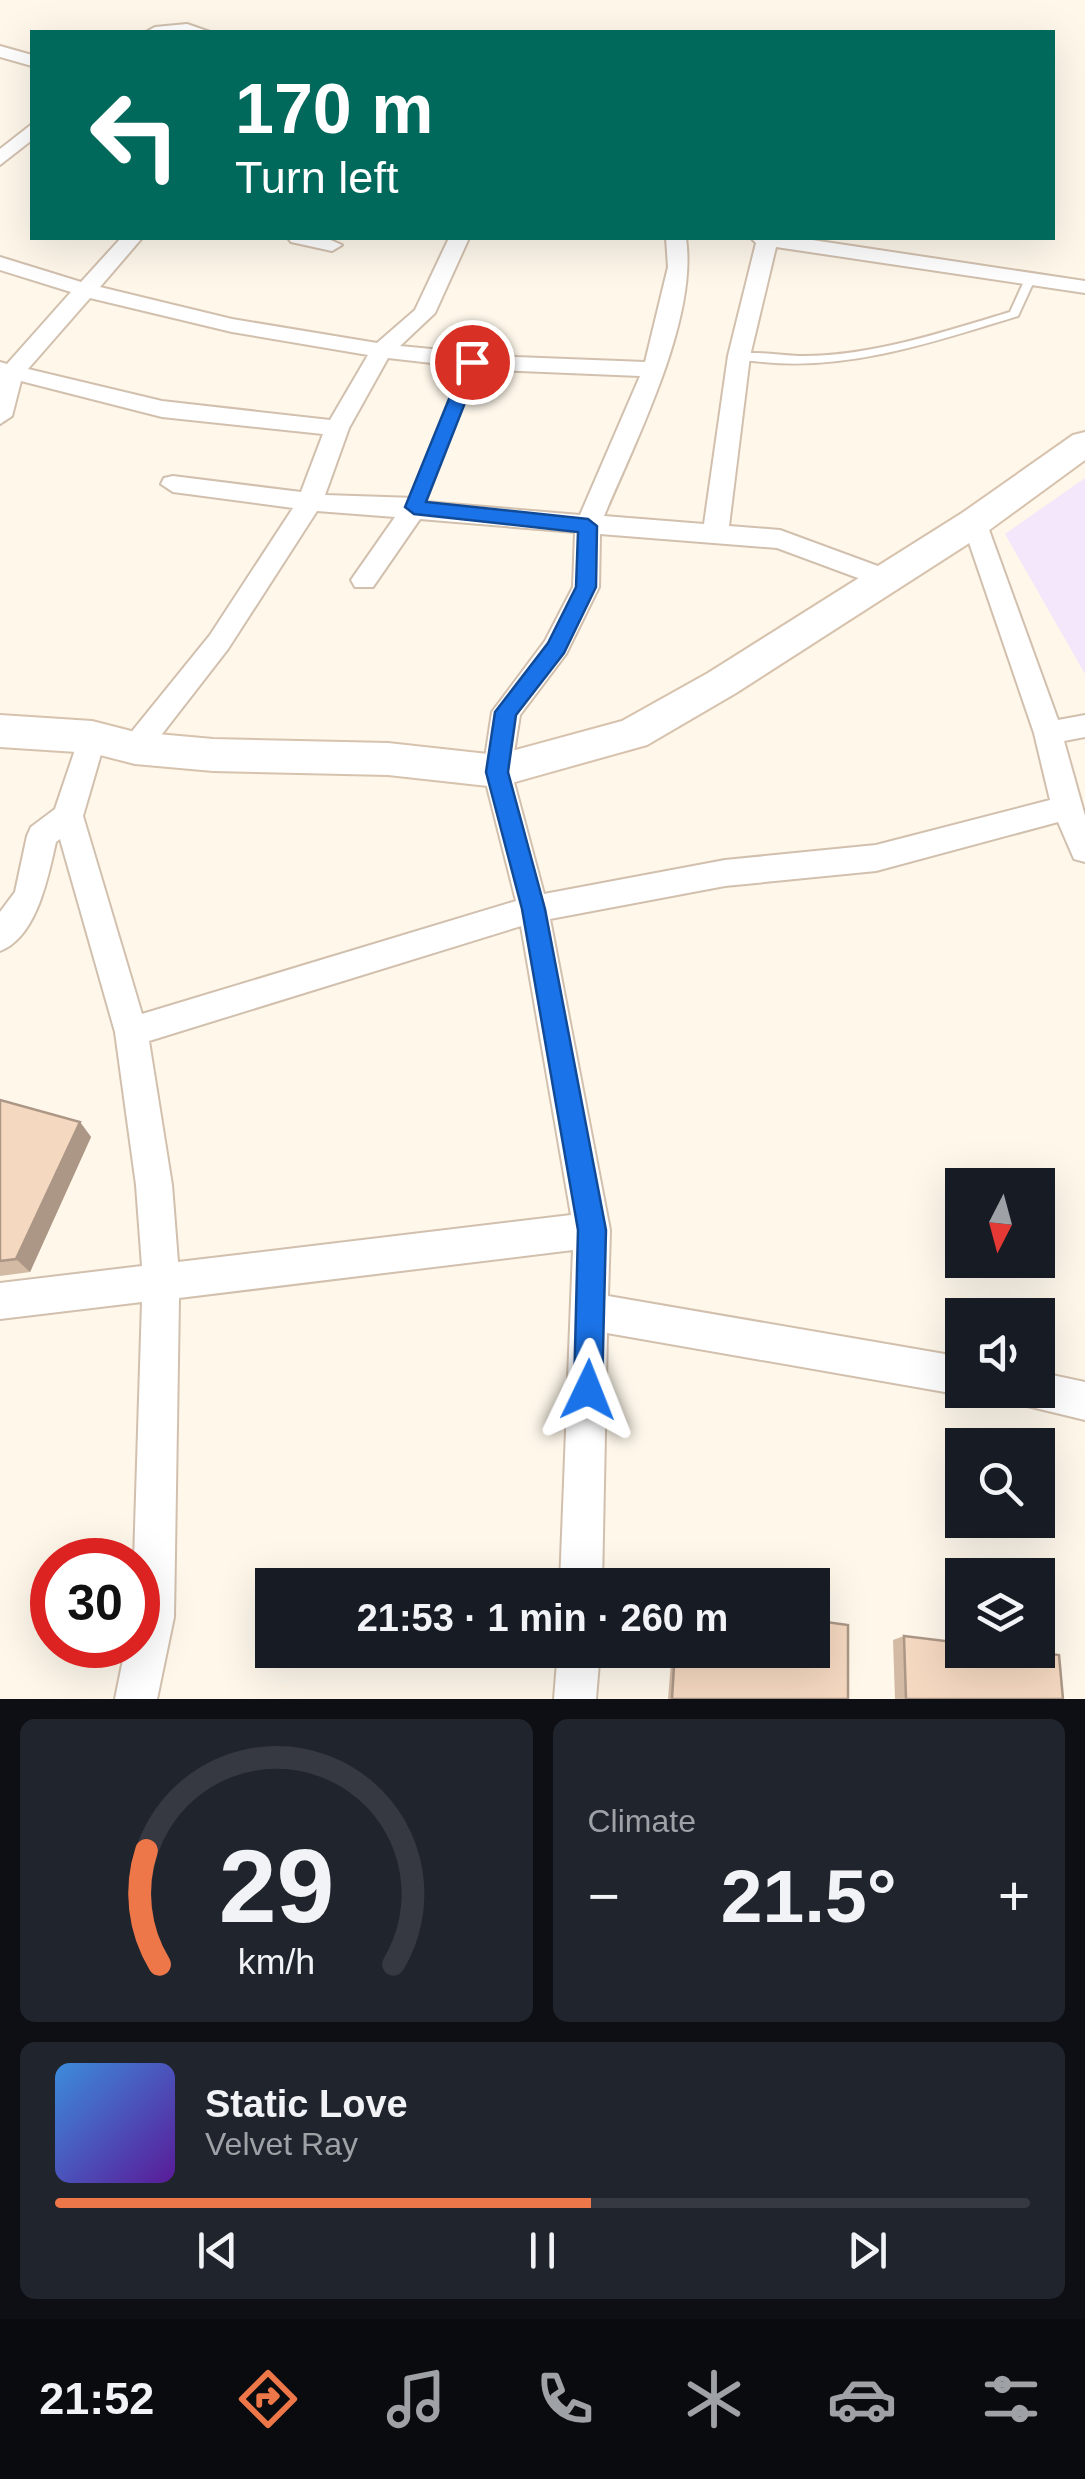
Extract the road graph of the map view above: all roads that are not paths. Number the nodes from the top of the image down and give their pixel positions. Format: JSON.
{"nodes":[{"id":1,"x":0,"y":51,"type":"edge"},
{"id":2,"x":30,"y":60,"type":"edge"},
{"id":3,"x":30,"y":132,"type":"edge"},
{"id":4,"x":3,"y":153,"type":"edge"},
{"id":5,"x":30,"y":159,"type":"edge"},
{"id":6,"x":130,"y":240,"type":"edge"},
{"id":7,"x":306,"y":240,"type":"edge"},
{"id":8,"x":458,"y":240,"type":"edge"},
{"id":9,"x":676,"y":240,"type":"edge"},
{"id":10,"x":765,"y":240,"type":"edge"},
{"id":11,"x":779,"y":240,"type":"edge"},
{"id":12,"x":332,"y":246,"type":"dead end"},
{"id":13,"x":0,"y":263,"type":"edge"},
{"id":14,"x":1030,"y":279,"type":"junction"},
{"id":15,"x":1085,"y":287,"type":"edge"},
{"id":16,"x":81,"y":291,"type":"junction"},
{"id":17,"x":382,"y":350,"type":"junction"},
{"id":18,"x":739,"y":356,"type":"junction"},
{"id":19,"x":472,"y":362,"type":"junction"},
{"id":20,"x":654,"y":369,"type":"junction"},
{"id":21,"x":6,"y":370,"type":"edge"},
{"id":22,"x":0,"y":416,"type":"edge"},
{"id":23,"x":337,"y":428,"type":"junction"},
{"id":24,"x":1085,"y":443,"type":"edge"},
{"id":25,"x":173,"y":484,"type":"dead end"},
{"id":26,"x":310,"y":502,"type":"junction"},
{"id":27,"x":414,"y":507,"type":"junction"},
{"id":28,"x":975,"y":522,"type":"junction"},
{"id":29,"x":588,"y":526,"type":"junction"},
{"id":30,"x":715,"y":534,"type":"junction"},
{"id":31,"x":885,"y":579,"type":"junction"},
{"id":32,"x":364,"y":580,"type":"dead end"},
{"id":33,"x":1085,"y":726,"type":"edge"},
{"id":34,"x":0,"y":731,"type":"edge"},
{"id":35,"x":1048,"y":733,"type":"junction"},
{"id":36,"x":92,"y":738,"type":"junction"},
{"id":37,"x":135,"y":748,"type":"junction"},
{"id":38,"x":497,"y":772,"type":"junction"},
{"id":39,"x":1067,"y":808,"type":"junction"},
{"id":40,"x":68,"y":816,"type":"junction"},
{"id":41,"x":1085,"y":850,"type":"edge"},
{"id":42,"x":533,"y":909,"type":"junction"},
{"id":43,"x":0,"y":937,"type":"edge"},
{"id":44,"x":132,"y":1032,"type":"junction"},
{"id":45,"x":592,"y":1230,"type":"junction"},
{"id":46,"x":161,"y":1282,"type":"junction"},
{"id":47,"x":0,"y":1301,"type":"edge"},
{"id":48,"x":591,"y":1312,"type":"junction"},
{"id":49,"x":945,"y":1373,"type":"edge"},
{"id":50,"x":1055,"y":1395,"type":"edge"},
{"id":51,"x":1085,"y":1402,"type":"edge"},
{"id":52,"x":582,"y":1568,"type":"edge"},
{"id":53,"x":578,"y":1668,"type":"edge"},
{"id":54,"x":136,"y":1699,"type":"edge"},
{"id":55,"x":576,"y":1699,"type":"edge"}],
"edges":[{"from":1,"to":2,"type":"street"},
{"from":3,"to":4,"type":"street"},
{"from":4,"to":5,"type":"street"},
{"from":6,"to":16,"type":"street"},
{"from":7,"to":12,"type":"street"},
{"from":8,"to":17,"type":"street"},
{"from":9,"to":20,"type":"street"},
{"from":10,"to":18,"type":"street"},
{"from":11,"to":14,"type":"street"},
{"from":13,"to":16,"type":"street"},
{"from":14,"to":15,"type":"street"},
{"from":14,"to":18,"type":"lane"},
{"from":16,"to":17,"type":"street"},
{"from":16,"to":21,"type":"street"},
{"from":17,"to":19,"type":"street"},
{"from":17,"to":23,"type":"street"},
{"from":18,"to":30,"type":"street"},
{"from":19,"to":20,"type":"street"},
{"from":19,"to":27,"type":"lane"},
{"from":20,"to":29,"type":"street"},
{"from":21,"to":22,"type":"street"},
{"from":21,"to":23,"type":"street"},
{"from":23,"to":26,"type":"street"},
{"from":24,"to":28,"type":"street"},
{"from":25,"to":26,"type":"street"},
{"from":26,"to":27,"type":"street"},
{"from":26,"to":37,"type":"street"},
{"from":27,"to":29,"type":"street"},
{"from":27,"to":32,"type":"street"},
{"from":28,"to":31,"type":"street"},
{"from":28,"to":35,"type":"street"},
{"from":29,"to":30,"type":"street"},
{"from":29,"to":38,"type":"street"},
{"from":30,"to":31,"type":"street"},
{"from":31,"to":38,"type":"street"},
{"from":33,"to":35,"type":"street"},
{"from":34,"to":36,"type":"street"},
{"from":35,"to":39,"type":"street"},
{"from":36,"to":37,"type":"street"},
{"from":36,"to":40,"type":"street"},
{"from":37,"to":38,"type":"street"},
{"from":38,"to":42,"type":"street"},
{"from":39,"to":41,"type":"street"},
{"from":39,"to":42,"type":"street"},
{"from":40,"to":43,"type":"street"},
{"from":40,"to":44,"type":"street"},
{"from":42,"to":44,"type":"street"},
{"from":42,"to":45,"type":"street"},
{"from":44,"to":46,"type":"street"},
{"from":45,"to":46,"type":"street"},
{"from":45,"to":48,"type":"street"},
{"from":46,"to":47,"type":"street"},
{"from":46,"to":54,"type":"street"},
{"from":48,"to":49,"type":"street"},
{"from":48,"to":52,"type":"street"},
{"from":50,"to":51,"type":"street"},
{"from":53,"to":55,"type":"street"}]}
